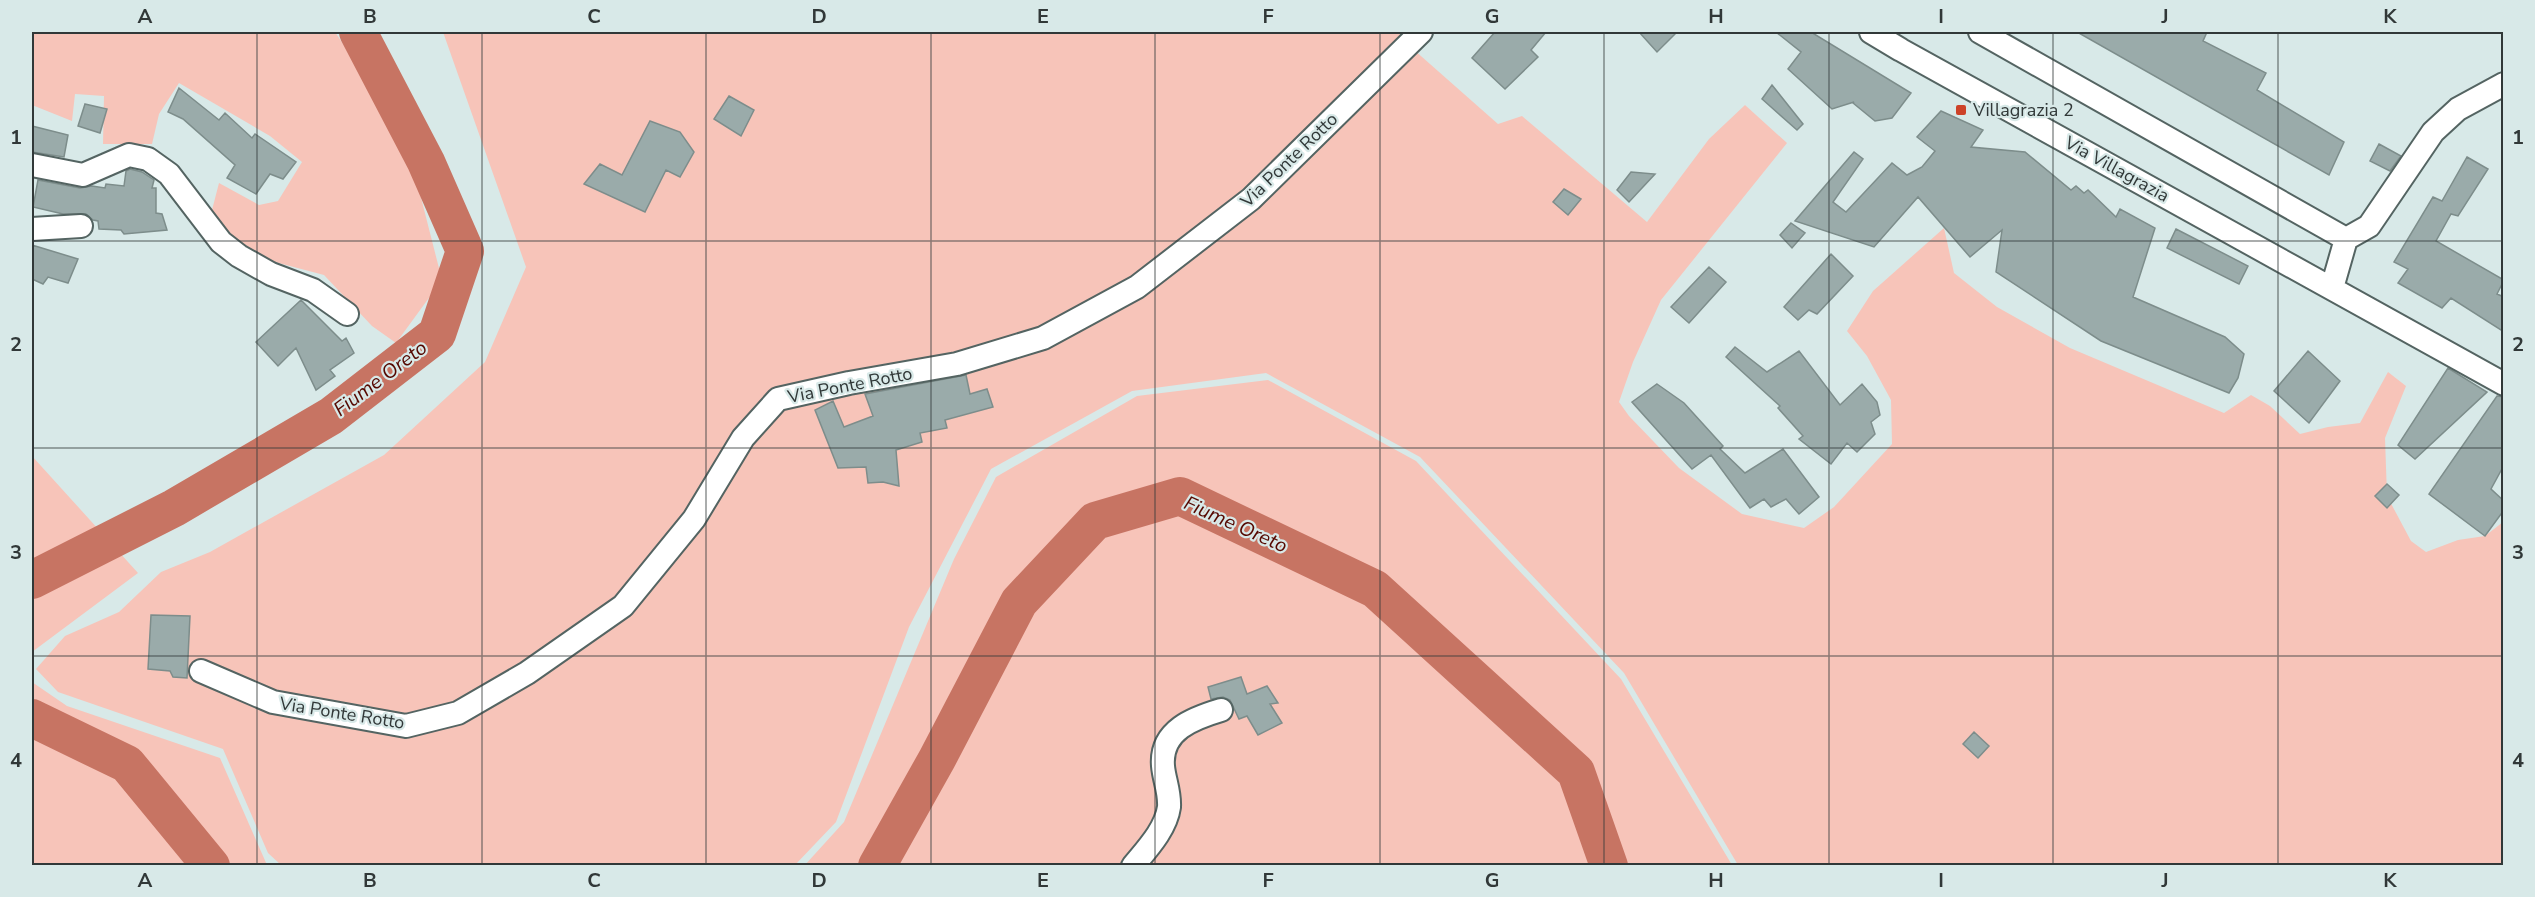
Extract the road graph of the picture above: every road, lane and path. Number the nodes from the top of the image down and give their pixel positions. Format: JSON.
{"nodes":[{"id":1,"x":1421,"y":32,"type":"edge"},
{"id":2,"x":1871,"y":32,"type":"edge"},
{"id":3,"x":1980,"y":32,"type":"edge"},
{"id":4,"x":2504,"y":84,"type":"edge"},
{"id":5,"x":32,"y":165,"type":"edge"},
{"id":6,"x":81,"y":226,"type":"dead end"},
{"id":7,"x":32,"y":229,"type":"edge"},
{"id":8,"x":2346,"y":239,"type":"junction"},
{"id":9,"x":2331,"y":288,"type":"junction"},
{"id":10,"x":347,"y":314,"type":"dead end"},
{"id":11,"x":2504,"y":384,"type":"edge"},
{"id":12,"x":201,"y":671,"type":"dead end"},
{"id":13,"x":1221,"y":710,"type":"dead end"},
{"id":14,"x":1133,"y":866,"type":"edge"}],
"edges":[{"from":1,"to":12,"type":"street","name":"Via Ponte Rotto"},
{"from":2,"to":9,"type":"street","name":"Via Villagrazia"},
{"from":3,"to":8,"type":"street"},
{"from":4,"to":8,"type":"street"},
{"from":5,"to":10,"type":"street"},
{"from":6,"to":7,"type":"street"},
{"from":8,"to":9,"type":"street"},
{"from":9,"to":11,"type":"street","name":"Via Villagrazia"},
{"from":13,"to":14,"type":"street"}]}
